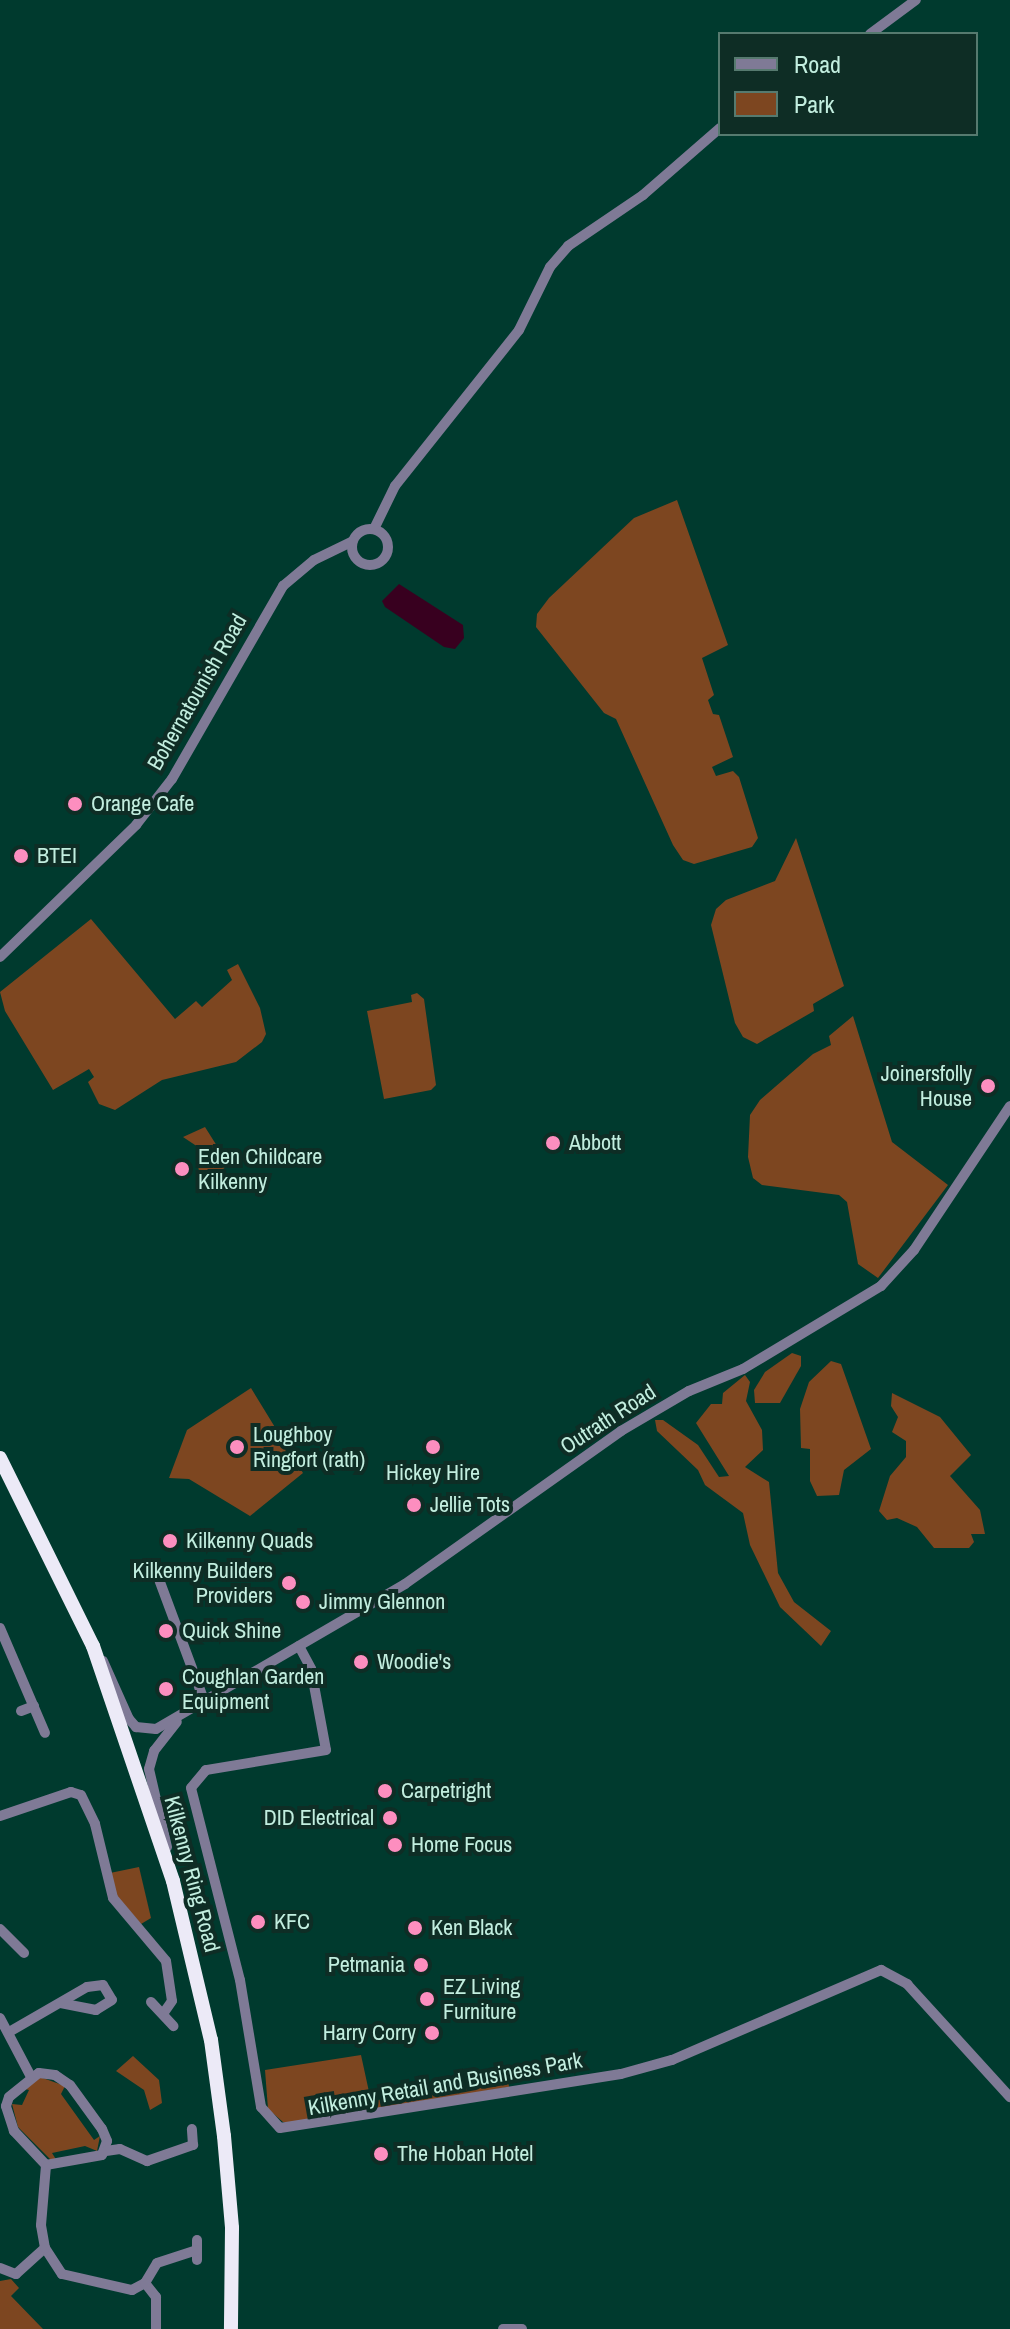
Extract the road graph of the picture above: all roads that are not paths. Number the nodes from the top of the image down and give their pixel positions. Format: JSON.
{"nodes":[{"id":1,"x":916,"y":0,"type":"edge"},
{"id":2,"x":873,"y":32,"type":"edge"},
{"id":3,"x":718,"y":130,"type":"edge"},
{"id":4,"x":374,"y":529,"type":"junction"},
{"id":5,"x":353,"y":541,"type":"junction"},
{"id":6,"x":329,"y":551,"type":"junction"},
{"id":7,"x":353,"y":554,"type":"junction"},
{"id":8,"x":0,"y":957,"type":"edge"},
{"id":9,"x":1010,"y":1106,"type":"edge"},
{"id":10,"x":0,"y":1458,"type":"edge"},
{"id":11,"x":157,"y":1574,"type":"dead end"},
{"id":12,"x":0,"y":1628,"type":"edge"},
{"id":13,"x":93,"y":1646,"type":"junction"},
{"id":14,"x":299,"y":1646,"type":"junction"},
{"id":15,"x":205,"y":1703,"type":"junction"},
{"id":16,"x":34,"y":1706,"type":"junction"},
{"id":17,"x":21,"y":1711,"type":"dead end"},
{"id":18,"x":178,"y":1721,"type":"junction"},
{"id":19,"x":45,"y":1733,"type":"dead end"},
{"id":20,"x":0,"y":1816,"type":"edge"},
{"id":21,"x":169,"y":1866,"type":"junction"},
{"id":22,"x":0,"y":1929,"type":"edge"},
{"id":23,"x":24,"y":1953,"type":"dead end"},
{"id":24,"x":151,"y":2002,"type":"dead end"},
{"id":25,"x":61,"y":2003,"type":"dead end"},
{"id":26,"x":163,"y":2014,"type":"junction"},
{"id":27,"x":0,"y":2018,"type":"edge"},
{"id":28,"x":173,"y":2026,"type":"dead end"},
{"id":29,"x":9,"y":2032,"type":"junction"},
{"id":30,"x":30,"y":2075,"type":"junction"},
{"id":31,"x":1010,"y":2097,"type":"edge"},
{"id":32,"x":3,"y":2106,"type":"edge"},
{"id":33,"x":192,"y":2129,"type":"dead end"},
{"id":34,"x":106,"y":2151,"type":"junction"},
{"id":35,"x":46,"y":2165,"type":"junction"},
{"id":36,"x":45,"y":2248,"type":"junction"},
{"id":37,"x":197,"y":2250,"type":"dead end"},
{"id":38,"x":0,"y":2268,"type":"edge"},
{"id":39,"x":145,"y":2283,"type":"junction"},
{"id":40,"x":156,"y":2329,"type":"edge"},
{"id":41,"x":231,"y":2329,"type":"edge"},
{"id":42,"x":503,"y":2329,"type":"edge"},
{"id":43,"x":522,"y":2329,"type":"edge"}],
"edges":[{"from":1,"to":2,"type":"street"},
{"from":3,"to":4,"type":"street"},
{"from":4,"to":5,"type":"street","name":"Bohernatounish Road"},
{"from":4,"to":7,"type":"street"},
{"from":5,"to":6,"type":"street","name":"Bohernatounish Road"},
{"from":5,"to":7,"type":"street"},
{"from":6,"to":7,"type":"street"},
{"from":6,"to":8,"type":"street","name":"Bohernatounish Road"},
{"from":9,"to":14,"type":"street","name":"Outrath Road"},
{"from":10,"to":13,"type":"highway","name":"Kilkenny Ring Road"},
{"from":11,"to":15,"type":"street"},
{"from":12,"to":16,"type":"street"},
{"from":13,"to":18,"type":"street","name":"Outrath Road"},
{"from":13,"to":21,"type":"highway","name":"Kilkenny Ring Road"},
{"from":14,"to":15,"type":"street","name":"Outrath Road"},
{"from":14,"to":31,"type":"street","name":"Kilkenny Retail and Business Park"},
{"from":15,"to":18,"type":"street","name":"Outrath Road"},
{"from":16,"to":17,"type":"street"},
{"from":16,"to":19,"type":"street"},
{"from":18,"to":21,"type":"street","name":"Outrath Road"},
{"from":20,"to":26,"type":"street"},
{"from":21,"to":41,"type":"highway","name":"Kilkenny Ring Road"},
{"from":22,"to":23,"type":"street"},
{"from":24,"to":26,"type":"street"},
{"from":25,"to":29,"type":"street"},
{"from":26,"to":28,"type":"street"},
{"from":27,"to":29,"type":"street"},
{"from":29,"to":30,"type":"street"},
{"from":30,"to":32,"type":"street"},
{"from":30,"to":34,"type":"street"},
{"from":32,"to":35,"type":"street"},
{"from":33,"to":34,"type":"street"},
{"from":34,"to":35,"type":"street"},
{"from":35,"to":36,"type":"street"},
{"from":36,"to":38,"type":"street"},
{"from":36,"to":39,"type":"street"},
{"from":37,"to":39,"type":"street"},
{"from":39,"to":40,"type":"street"},
{"from":42,"to":43,"type":"street"}]}
